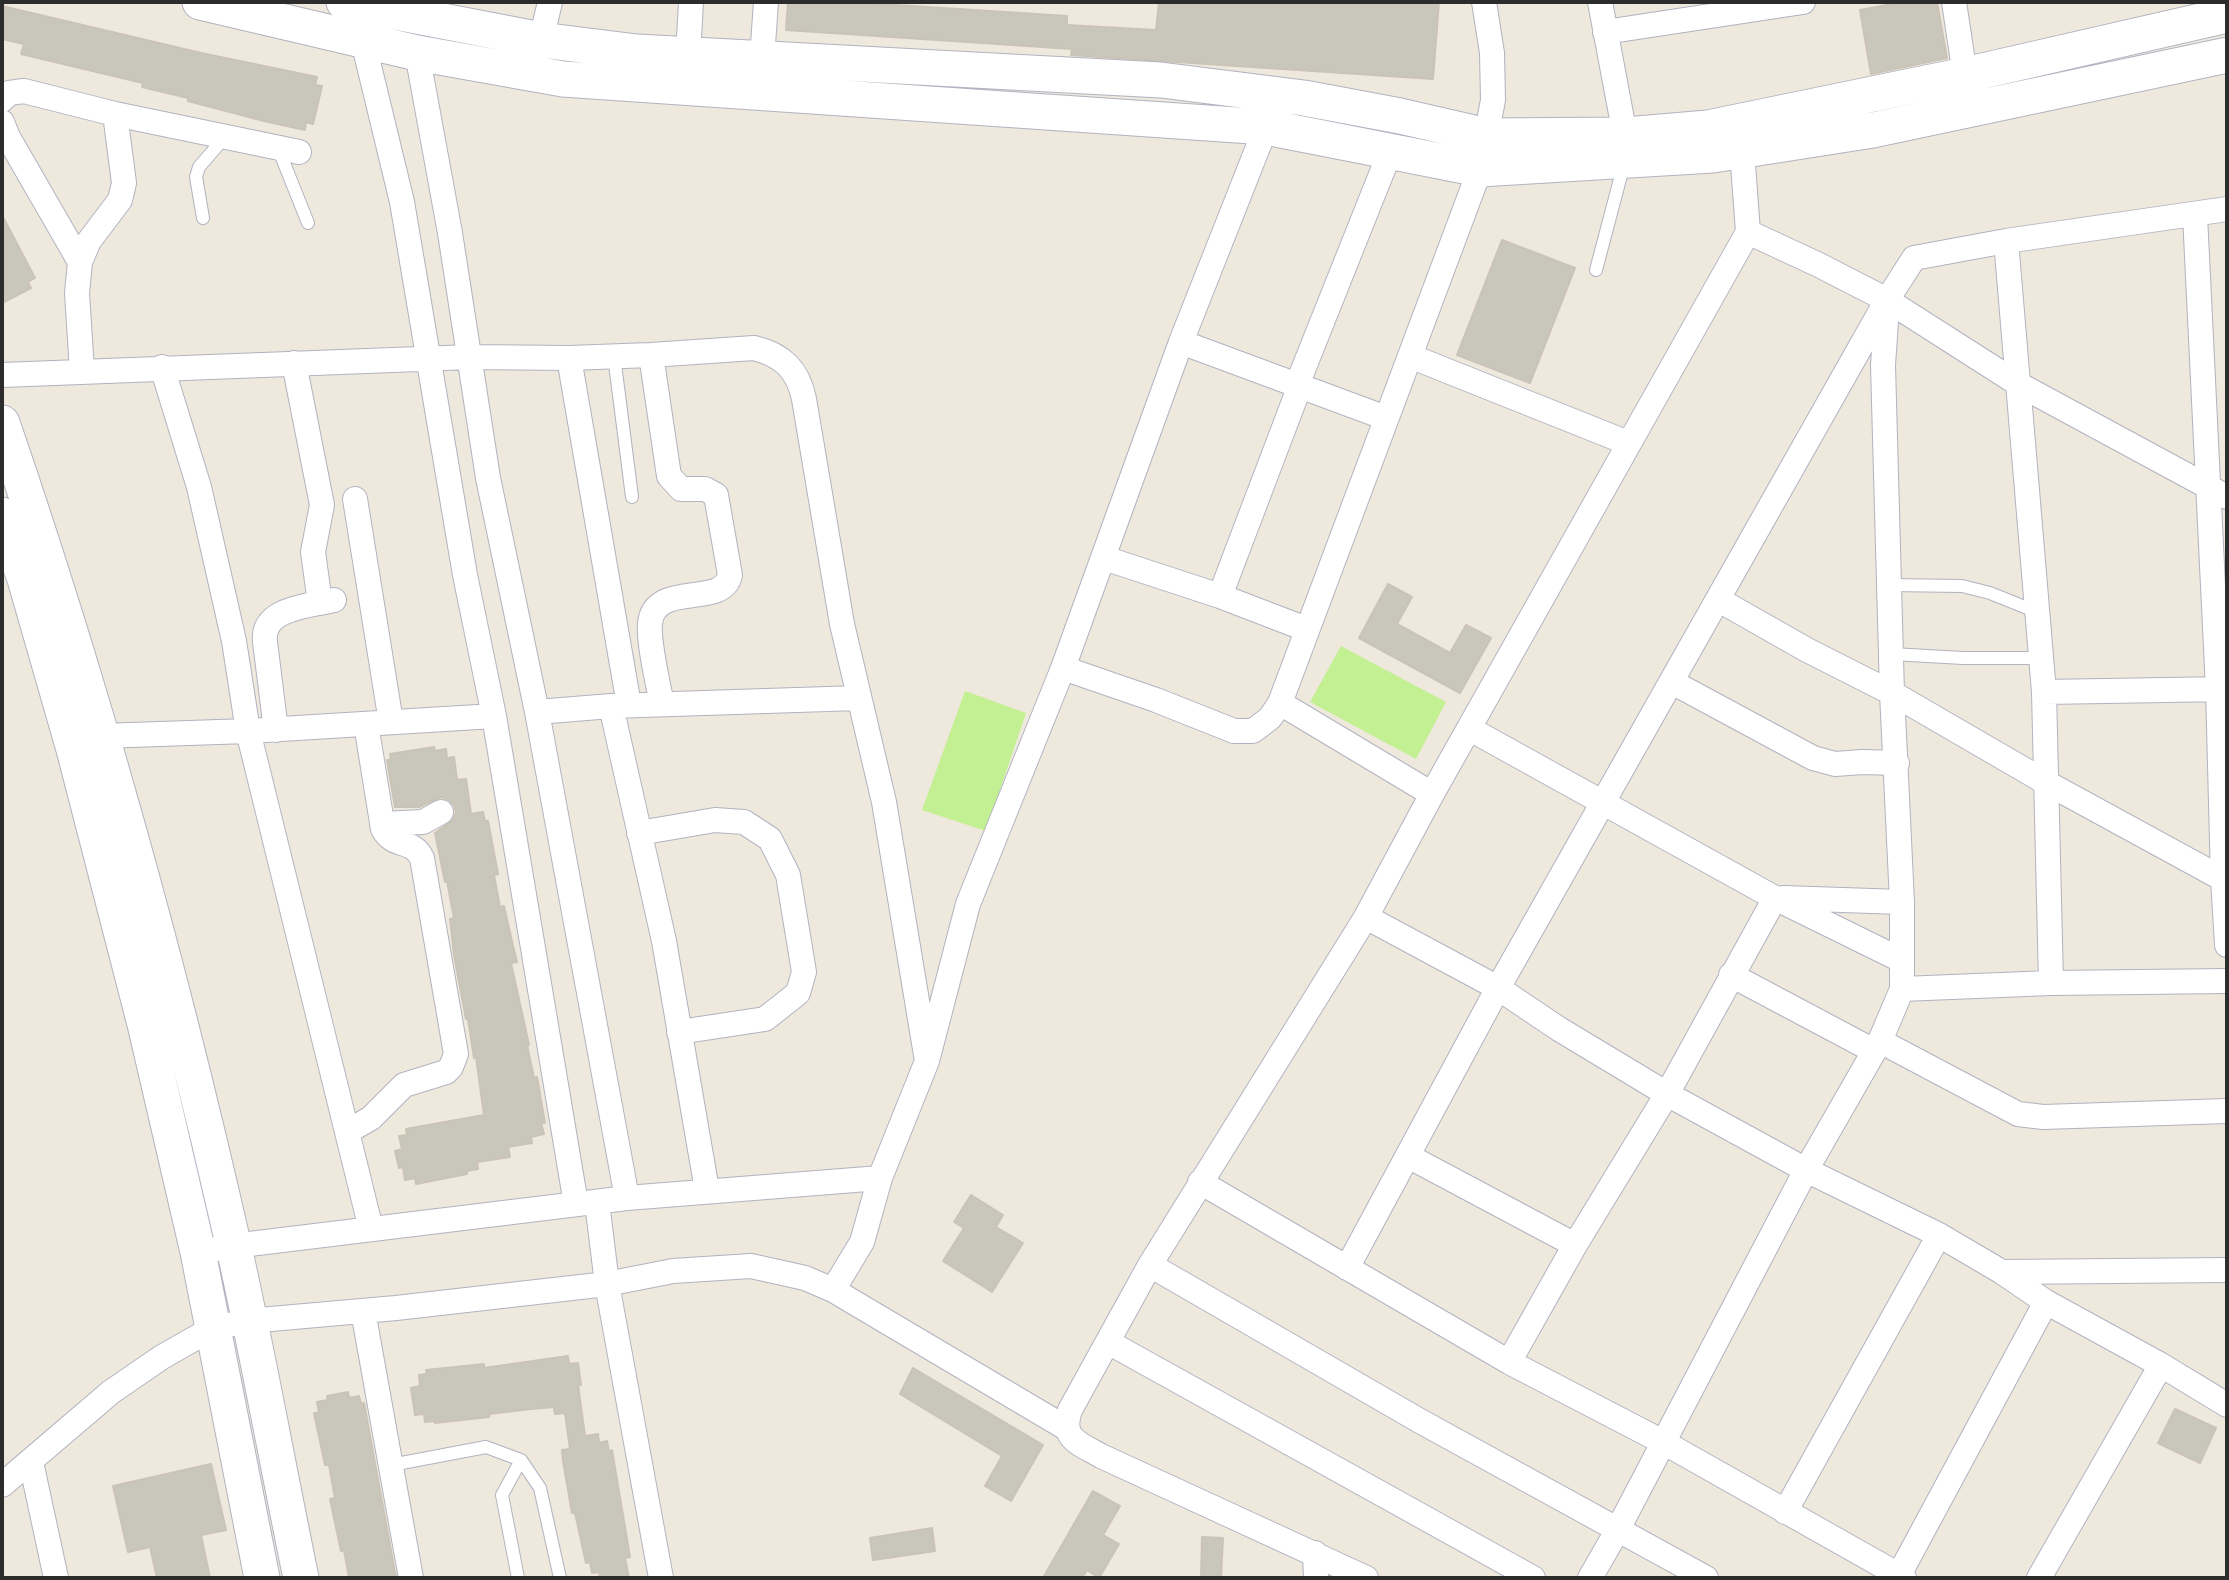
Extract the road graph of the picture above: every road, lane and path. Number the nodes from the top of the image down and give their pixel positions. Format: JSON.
{"nodes":[{"id":1,"x":200,"y":2,"type":"edge"},
{"id":2,"x":344,"y":2,"type":"edge"},
{"id":3,"x":550,"y":2,"type":"edge"},
{"id":4,"x":691,"y":2,"type":"edge"},
{"id":5,"x":766,"y":2,"type":"edge"},
{"id":6,"x":1484,"y":2,"type":"edge"},
{"id":7,"x":1600,"y":2,"type":"edge"},
{"id":8,"x":1802,"y":2,"type":"edge"},
{"id":9,"x":1954,"y":2,"type":"edge"},
{"id":10,"x":435,"y":11,"type":"edge"},
{"id":11,"x":2227,"y":15,"type":"edge"},
{"id":12,"x":1605,"y":32,"type":"junction"},
{"id":13,"x":541,"y":40,"type":"junction"},
{"id":14,"x":363,"y":41,"type":"junction"},
{"id":15,"x":417,"y":53,"type":"junction"},
{"id":16,"x":2227,"y":55,"type":"edge"},
{"id":17,"x":688,"y":56,"type":"junction"},
{"id":18,"x":762,"y":59,"type":"junction"},
{"id":19,"x":1965,"y":75,"type":"junction"},
{"id":20,"x":2,"y":100,"type":"edge"},
{"id":21,"x":115,"y":114,"type":"junction"},
{"id":22,"x":2,"y":122,"type":"edge"},
{"id":23,"x":1266,"y":127,"type":"junction"},
{"id":24,"x":1487,"y":135,"type":"junction"},
{"id":25,"x":226,"y":137,"type":"junction"},
{"id":26,"x":1625,"y":148,"type":"junction"},
{"id":27,"x":288,"y":150,"type":"joint"},
{"id":28,"x":1742,"y":151,"type":"junction"},
{"id":29,"x":1390,"y":152,"type":"junction"},
{"id":30,"x":1480,"y":169,"type":"junction"},
{"id":31,"x":2227,"y":209,"type":"edge"},
{"id":32,"x":2195,"y":215,"type":"junction"},
{"id":33,"x":203,"y":218,"type":"dead end"},
{"id":34,"x":308,"y":223,"type":"dead end"},
{"id":35,"x":1748,"y":232,"type":"junction"},
{"id":36,"x":2006,"y":241,"type":"junction"},
{"id":37,"x":80,"y":262,"type":"junction"},
{"id":38,"x":1596,"y":270,"type":"dead end"},
{"id":39,"x":1887,"y":300,"type":"junction"},
{"id":40,"x":1181,"y":342,"type":"junction"},
{"id":41,"x":651,"y":355,"type":"junction"},
{"id":42,"x":614,"y":356,"type":"junction"},
{"id":43,"x":1410,"y":356,"type":"junction"},
{"id":44,"x":471,"y":357,"type":"junction"},
{"id":45,"x":429,"y":358,"type":"junction"},
{"id":46,"x":569,"y":358,"type":"junction"},
{"id":47,"x":294,"y":363,"type":"junction"},
{"id":48,"x":162,"y":368,"type":"junction"},
{"id":49,"x":82,"y":371,"type":"junction"},
{"id":50,"x":2,"y":375,"type":"edge"},
{"id":51,"x":1297,"y":385,"type":"junction"},
{"id":52,"x":2020,"y":385,"type":"junction"},
{"id":53,"x":1386,"y":418,"type":"junction"},
{"id":54,"x":2,"y":423,"type":"edge"},
{"id":55,"x":1628,"y":443,"type":"junction"},
{"id":56,"x":2217,"y":491,"type":"edge"},
{"id":57,"x":632,"y":497,"type":"dead end"},
{"id":58,"x":355,"y":499,"type":"dead end"},
{"id":59,"x":2,"y":515,"type":"edge"},
{"id":60,"x":1104,"y":558,"type":"junction"},
{"id":61,"x":1889,"y":585,"type":"junction"},
{"id":62,"x":1220,"y":596,"type":"junction"},
{"id":63,"x":1719,"y":600,"type":"junction"},
{"id":64,"x":2038,"y":612,"type":"junction"},
{"id":65,"x":1306,"y":629,"type":"junction"},
{"id":66,"x":1892,"y":653,"type":"junction"},
{"id":67,"x":2041,"y":658,"type":"junction"},
{"id":68,"x":1063,"y":668,"type":"junction"},
{"id":69,"x":1672,"y":681,"type":"junction"},
{"id":70,"x":2223,"y":689,"type":"edge"},
{"id":71,"x":2044,"y":692,"type":"junction"},
{"id":72,"x":1892,"y":693,"type":"junction"},
{"id":73,"x":859,"y":698,"type":"junction"},
{"id":74,"x":1280,"y":703,"type":"junction"},
{"id":75,"x":662,"y":704,"type":"junction"},
{"id":76,"x":620,"y":705,"type":"junction"},
{"id":77,"x":537,"y":712,"type":"junction"},
{"id":78,"x":494,"y":716,"type":"junction"},
{"id":79,"x":391,"y":722,"type":"junction"},
{"id":80,"x":366,"y":723,"type":"junction"},
{"id":81,"x":1470,"y":729,"type":"junction"},
{"id":82,"x":276,"y":730,"type":"junction"},
{"id":83,"x":248,"y":731,"type":"junction"},
{"id":84,"x":101,"y":736,"type":"junction"},
{"id":85,"x":1897,"y":763,"type":"junction"},
{"id":86,"x":2047,"y":783,"type":"junction"},
{"id":87,"x":1432,"y":794,"type":"junction"},
{"id":88,"x":1604,"y":803,"type":"junction"},
{"id":89,"x":441,"y":812,"type":"dead end"},
{"id":90,"x":382,"y":824,"type":"junction"},
{"id":91,"x":639,"y":834,"type":"junction"},
{"id":92,"x":2223,"y":879,"type":"junction"},
{"id":93,"x":1775,"y":898,"type":"junction"},
{"id":94,"x":1902,"y":902,"type":"junction"},
{"id":95,"x":1366,"y":917,"type":"junction"},
{"id":96,"x":2227,"y":945,"type":"edge"},
{"id":97,"x":1901,"y":960,"type":"junction"},
{"id":98,"x":1731,"y":975,"type":"junction"},
{"id":99,"x":2227,"y":981,"type":"edge"},
{"id":100,"x":2051,"y":983,"type":"junction"},
{"id":101,"x":1498,"y":988,"type":"junction"},
{"id":102,"x":1902,"y":989,"type":"junction"},
{"id":103,"x":679,"y":1032,"type":"junction"},
{"id":104,"x":1877,"y":1046,"type":"junction"},
{"id":105,"x":927,"y":1061,"type":"junction"},
{"id":106,"x":1667,"y":1094,"type":"junction"},
{"id":107,"x":2227,"y":1111,"type":"edge"},
{"id":108,"x":347,"y":1132,"type":"junction"},
{"id":109,"x":1408,"y":1156,"type":"junction"},
{"id":110,"x":1806,"y":1170,"type":"junction"},
{"id":111,"x":880,"y":1178,"type":"junction"},
{"id":112,"x":1200,"y":1182,"type":"junction"},
{"id":113,"x":707,"y":1190,"type":"junction"},
{"id":114,"x":627,"y":1198,"type":"junction"},
{"id":115,"x":586,"y":1203,"type":"junction"},
{"id":116,"x":371,"y":1229,"type":"junction"},
{"id":117,"x":1939,"y":1235,"type":"junction"},
{"id":118,"x":233,"y":1245,"type":"junction"},
{"id":119,"x":1575,"y":1245,"type":"junction"},
{"id":120,"x":198,"y":1252,"type":"junction"},
{"id":121,"x":1150,"y":1265,"type":"junction"},
{"id":122,"x":1347,"y":1268,"type":"junction"},
{"id":123,"x":2227,"y":1270,"type":"edge"},
{"id":124,"x":2002,"y":1272,"type":"junction"},
{"id":125,"x":607,"y":1284,"type":"junction"},
{"id":126,"x":833,"y":1290,"type":"junction"},
{"id":127,"x":2046,"y":1302,"type":"junction"},
{"id":128,"x":363,"y":1311,"type":"junction"},
{"id":129,"x":248,"y":1321,"type":"junction"},
{"id":130,"x":213,"y":1328,"type":"junction"},
{"id":131,"x":1108,"y":1342,"type":"junction"},
{"id":132,"x":1509,"y":1362,"type":"junction"},
{"id":133,"x":2161,"y":1365,"type":"junction"},
{"id":134,"x":2227,"y":1405,"type":"edge"},
{"id":135,"x":1066,"y":1428,"type":"junction"},
{"id":136,"x":1662,"y":1442,"type":"junction"},
{"id":137,"x":521,"y":1460,"type":"junction"},
{"id":138,"x":31,"y":1462,"type":"junction"},
{"id":139,"x":391,"y":1465,"type":"junction"},
{"id":140,"x":2,"y":1485,"type":"edge"},
{"id":141,"x":1785,"y":1512,"type":"junction"},
{"id":142,"x":1617,"y":1531,"type":"junction"},
{"id":143,"x":1314,"y":1553,"type":"junction"},
{"id":144,"x":1902,"y":1577,"type":"edge"},
{"id":145,"x":56,"y":1578,"type":"edge"},
{"id":146,"x":262,"y":1578,"type":"edge"},
{"id":147,"x":301,"y":1578,"type":"edge"},
{"id":148,"x":411,"y":1578,"type":"edge"},
{"id":149,"x":518,"y":1578,"type":"edge"},
{"id":150,"x":560,"y":1578,"type":"edge"},
{"id":151,"x":661,"y":1578,"type":"edge"},
{"id":152,"x":1316,"y":1578,"type":"edge"},
{"id":153,"x":1366,"y":1578,"type":"edge"},
{"id":154,"x":1533,"y":1578,"type":"edge"},
{"id":155,"x":1590,"y":1578,"type":"edge"},
{"id":156,"x":1706,"y":1578,"type":"edge"},
{"id":157,"x":2039,"y":1578,"type":"edge"}],
"edges":[{"from":1,"to":14,"type":"main road"},
{"from":2,"to":10,"type":"main road"},
{"from":3,"to":13,"type":"street"},
{"from":4,"to":17,"type":"street"},
{"from":5,"to":18,"type":"street"},
{"from":6,"to":24,"type":"street"},
{"from":7,"to":12,"type":"street"},
{"from":8,"to":12,"type":"street"},
{"from":9,"to":19,"type":"street"},
{"from":10,"to":13,"type":"main road"},
{"from":11,"to":19,"type":"main road"},
{"from":12,"to":26,"type":"street"},
{"from":13,"to":17,"type":"main road"},
{"from":14,"to":15,"type":"main road"},
{"from":14,"to":45,"type":"street"},
{"from":15,"to":23,"type":"main road"},
{"from":15,"to":44,"type":"street"},
{"from":16,"to":28,"type":"main road"},
{"from":17,"to":18,"type":"main road"},
{"from":18,"to":24,"type":"main road"},
{"from":19,"to":26,"type":"main road"},
{"from":20,"to":21,"type":"street"},
{"from":21,"to":25,"type":"street"},
{"from":21,"to":37,"type":"street"},
{"from":22,"to":37,"type":"street"},
{"from":23,"to":29,"type":"main road"},
{"from":23,"to":40,"type":"street"},
{"from":24,"to":26,"type":"main road"},
{"from":24,"to":30,"type":"street"},
{"from":25,"to":27,"type":"street"},
{"from":25,"to":33,"type":"lane"},
{"from":26,"to":28,"type":"main road"},
{"from":26,"to":30,"type":"main road"},
{"from":26,"to":38,"type":"lane"},
{"from":27,"to":34,"type":"lane"},
{"from":28,"to":35,"type":"street"},
{"from":29,"to":30,"type":"main road"},
{"from":29,"to":51,"type":"street"},
{"from":30,"to":43,"type":"street"},
{"from":31,"to":32,"type":"street"},
{"from":32,"to":36,"type":"street"},
{"from":32,"to":56,"type":"street"},
{"from":35,"to":39,"type":"street"},
{"from":35,"to":55,"type":"street"},
{"from":36,"to":39,"type":"street"},
{"from":36,"to":52,"type":"street"},
{"from":37,"to":49,"type":"street"},
{"from":39,"to":52,"type":"street"},
{"from":39,"to":61,"type":"street"},
{"from":39,"to":63,"type":"street"},
{"from":40,"to":51,"type":"street"},
{"from":40,"to":60,"type":"street"},
{"from":41,"to":42,"type":"street"},
{"from":41,"to":73,"type":"street"},
{"from":41,"to":75,"type":"street"},
{"from":42,"to":46,"type":"street"},
{"from":42,"to":57,"type":"lane"},
{"from":43,"to":53,"type":"street"},
{"from":43,"to":55,"type":"street"},
{"from":44,"to":45,"type":"street"},
{"from":44,"to":46,"type":"street"},
{"from":44,"to":77,"type":"street"},
{"from":45,"to":47,"type":"street"},
{"from":45,"to":78,"type":"street"},
{"from":46,"to":76,"type":"street"},
{"from":47,"to":48,"type":"street"},
{"from":47,"to":82,"type":"street"},
{"from":48,"to":49,"type":"street"},
{"from":48,"to":83,"type":"street"},
{"from":49,"to":50,"type":"street"},
{"from":51,"to":53,"type":"street"},
{"from":51,"to":62,"type":"street"},
{"from":52,"to":56,"type":"street"},
{"from":52,"to":64,"type":"street"},
{"from":53,"to":65,"type":"street"},
{"from":54,"to":84,"type":"main road"},
{"from":55,"to":81,"type":"street"},
{"from":56,"to":70,"type":"street"},
{"from":58,"to":79,"type":"street"},
{"from":59,"to":120,"type":"main road"},
{"from":60,"to":62,"type":"street"},
{"from":60,"to":68,"type":"street"},
{"from":61,"to":64,"type":"lane"},
{"from":61,"to":66,"type":"street"},
{"from":62,"to":65,"type":"street"},
{"from":63,"to":69,"type":"street"},
{"from":63,"to":72,"type":"street"},
{"from":64,"to":67,"type":"street"},
{"from":65,"to":74,"type":"street"},
{"from":66,"to":67,"type":"lane"},
{"from":66,"to":72,"type":"street"},
{"from":67,"to":71,"type":"street"},
{"from":68,"to":74,"type":"street"},
{"from":68,"to":105,"type":"street"},
{"from":69,"to":85,"type":"street"},
{"from":69,"to":88,"type":"street"},
{"from":70,"to":71,"type":"street"},
{"from":70,"to":92,"type":"street"},
{"from":71,"to":86,"type":"street"},
{"from":72,"to":85,"type":"street"},
{"from":72,"to":86,"type":"street"},
{"from":73,"to":75,"type":"street"},
{"from":73,"to":105,"type":"street"},
{"from":74,"to":87,"type":"street"},
{"from":75,"to":76,"type":"street"},
{"from":76,"to":77,"type":"street"},
{"from":76,"to":91,"type":"street"},
{"from":77,"to":114,"type":"street"},
{"from":78,"to":79,"type":"street"},
{"from":78,"to":115,"type":"street"},
{"from":79,"to":80,"type":"street"},
{"from":80,"to":82,"type":"street"},
{"from":80,"to":90,"type":"street"},
{"from":81,"to":87,"type":"street"},
{"from":81,"to":88,"type":"street"},
{"from":82,"to":83,"type":"street"},
{"from":83,"to":84,"type":"street"},
{"from":83,"to":108,"type":"street"},
{"from":84,"to":118,"type":"main road"},
{"from":85,"to":94,"type":"street"},
{"from":86,"to":92,"type":"street"},
{"from":86,"to":100,"type":"street"},
{"from":87,"to":95,"type":"street"},
{"from":88,"to":93,"type":"street"},
{"from":88,"to":101,"type":"street"},
{"from":89,"to":90,"type":"street"},
{"from":90,"to":108,"type":"street"},
{"from":91,"to":103,"type":"street"},
{"from":91,"to":103,"type":"street"},
{"from":92,"to":96,"type":"street"},
{"from":93,"to":94,"type":"street"},
{"from":93,"to":97,"type":"street"},
{"from":93,"to":98,"type":"street"},
{"from":94,"to":97,"type":"street"},
{"from":95,"to":101,"type":"street"},
{"from":95,"to":112,"type":"street"},
{"from":97,"to":102,"type":"street"},
{"from":98,"to":104,"type":"street"},
{"from":98,"to":106,"type":"street"},
{"from":99,"to":100,"type":"street"},
{"from":100,"to":102,"type":"street"},
{"from":101,"to":106,"type":"street"},
{"from":101,"to":109,"type":"street"},
{"from":102,"to":104,"type":"street"},
{"from":103,"to":113,"type":"street"},
{"from":104,"to":107,"type":"street"},
{"from":104,"to":110,"type":"street"},
{"from":105,"to":111,"type":"street"},
{"from":106,"to":110,"type":"street"},
{"from":106,"to":119,"type":"street"},
{"from":108,"to":116,"type":"street"},
{"from":109,"to":119,"type":"street"},
{"from":109,"to":122,"type":"street"},
{"from":110,"to":117,"type":"street"},
{"from":110,"to":136,"type":"street"},
{"from":111,"to":113,"type":"street"},
{"from":111,"to":126,"type":"street"},
{"from":112,"to":121,"type":"street"},
{"from":112,"to":122,"type":"street"},
{"from":113,"to":114,"type":"street"},
{"from":114,"to":115,"type":"street"},
{"from":115,"to":116,"type":"street"},
{"from":115,"to":125,"type":"street"},
{"from":116,"to":118,"type":"street"},
{"from":117,"to":124,"type":"street"},
{"from":117,"to":141,"type":"street"},
{"from":118,"to":120,"type":"street"},
{"from":118,"to":129,"type":"main road"},
{"from":119,"to":132,"type":"street"},
{"from":120,"to":130,"type":"main road"},
{"from":121,"to":131,"type":"street"},
{"from":121,"to":142,"type":"street"},
{"from":122,"to":132,"type":"street"},
{"from":123,"to":124,"type":"street"},
{"from":124,"to":127,"type":"street"},
{"from":125,"to":126,"type":"street"},
{"from":125,"to":128,"type":"street"},
{"from":125,"to":151,"type":"street"},
{"from":126,"to":135,"type":"street"},
{"from":127,"to":133,"type":"street"},
{"from":127,"to":144,"type":"street"},
{"from":128,"to":129,"type":"street"},
{"from":128,"to":139,"type":"street"},
{"from":129,"to":130,"type":"street"},
{"from":129,"to":147,"type":"main road"},
{"from":130,"to":138,"type":"street"},
{"from":130,"to":146,"type":"main road"},
{"from":131,"to":135,"type":"street"},
{"from":131,"to":154,"type":"street"},
{"from":132,"to":136,"type":"street"},
{"from":133,"to":134,"type":"street"},
{"from":133,"to":157,"type":"street"},
{"from":135,"to":143,"type":"street"},
{"from":136,"to":141,"type":"street"},
{"from":136,"to":142,"type":"street"},
{"from":137,"to":139,"type":"lane"},
{"from":137,"to":149,"type":"lane"},
{"from":137,"to":150,"type":"lane"},
{"from":138,"to":140,"type":"street"},
{"from":138,"to":145,"type":"street"},
{"from":139,"to":148,"type":"street"},
{"from":141,"to":144,"type":"street"},
{"from":142,"to":155,"type":"street"},
{"from":142,"to":156,"type":"street"},
{"from":143,"to":152,"type":"street"},
{"from":143,"to":153,"type":"street"}]}
